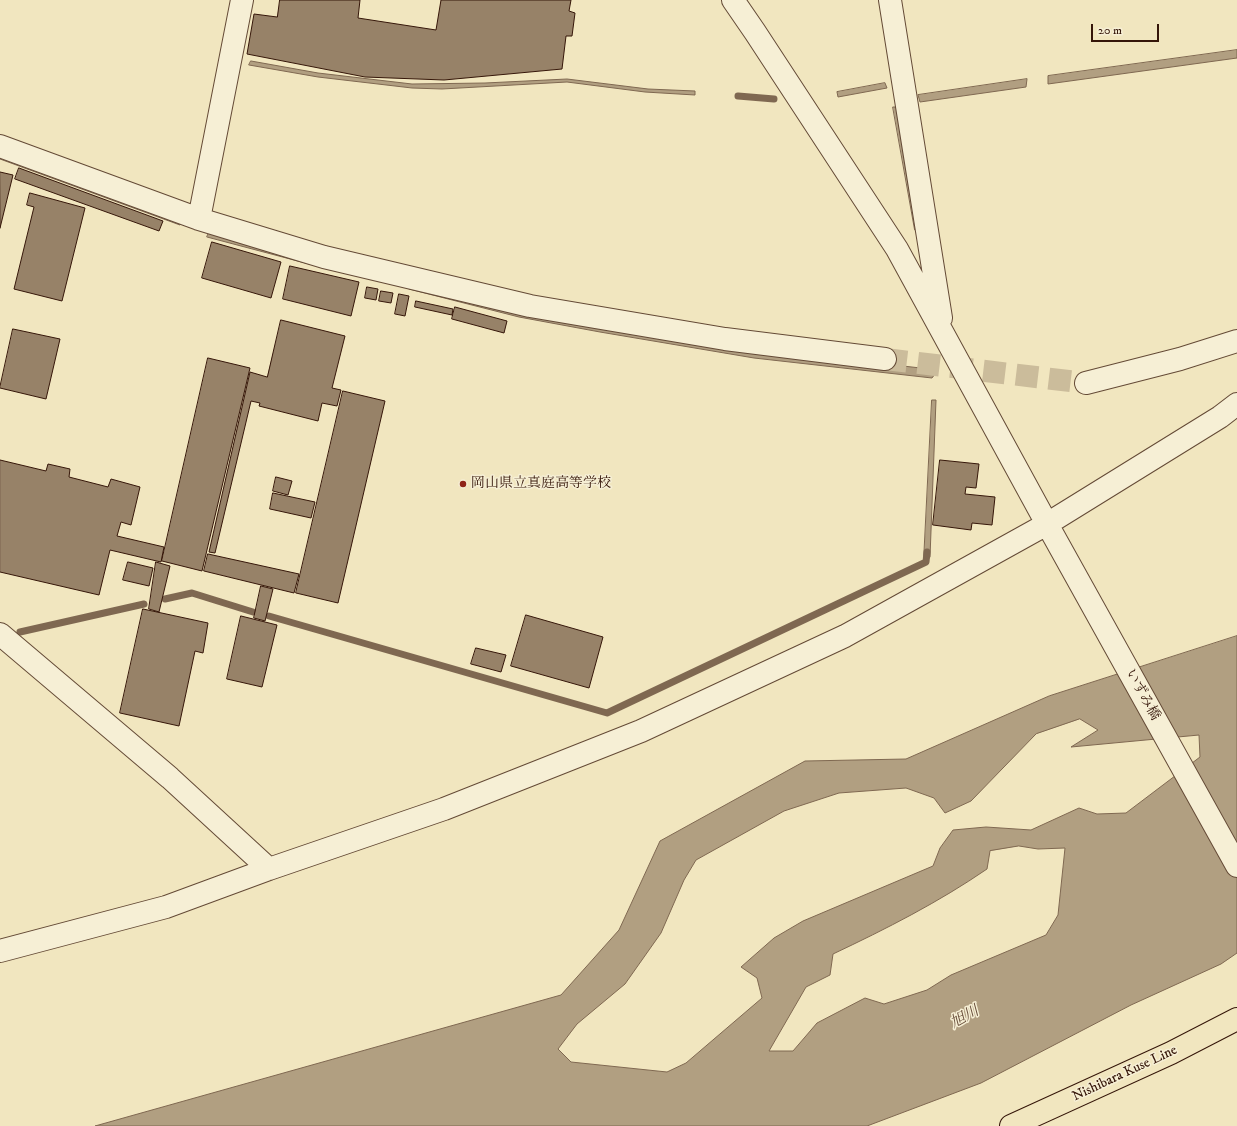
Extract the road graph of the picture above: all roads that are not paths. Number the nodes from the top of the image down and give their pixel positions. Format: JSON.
{"nodes":[{"id":1,"x":242,"y":0,"type":"edge"},
{"id":2,"x":733,"y":0,"type":"edge"},
{"id":3,"x":890,"y":0,"type":"edge"},
{"id":4,"x":0,"y":146,"type":"edge"},
{"id":5,"x":199,"y":219,"type":"junction"},
{"id":6,"x":944,"y":335,"type":"junction"},
{"id":7,"x":1237,"y":341,"type":"edge"},
{"id":8,"x":885,"y":359,"type":"tunnel mouth"},
{"id":9,"x":1086,"y":383,"type":"tunnel mouth"},
{"id":10,"x":1237,"y":404,"type":"edge"},
{"id":11,"x":1047,"y":524,"type":"junction"},
{"id":12,"x":0,"y":634,"type":"edge"},
{"id":13,"x":1237,"y":866,"type":"edge"},
{"id":14,"x":269,"y":869,"type":"junction"},
{"id":15,"x":0,"y":951,"type":"edge"},
{"id":16,"x":1237,"y":1019,"type":"edge"},
{"id":17,"x":1011,"y":1126,"type":"edge"}],
"edges":[{"from":1,"to":5,"type":"street"},
{"from":2,"to":6,"type":"street","name":"いずみ橋"},
{"from":3,"to":6,"type":"street"},
{"from":4,"to":5,"type":"street"},
{"from":5,"to":8,"type":"street"},
{"from":6,"to":11,"type":"street","name":"いずみ橋"},
{"from":7,"to":9,"type":"street"},
{"from":10,"to":11,"type":"street"},
{"from":11,"to":13,"type":"street","name":"いずみ橋"},
{"from":11,"to":14,"type":"street"},
{"from":12,"to":14,"type":"street"},
{"from":14,"to":15,"type":"street"},
{"from":16,"to":17,"type":"main road","name":"Nishibara Kuse Line"}]}
